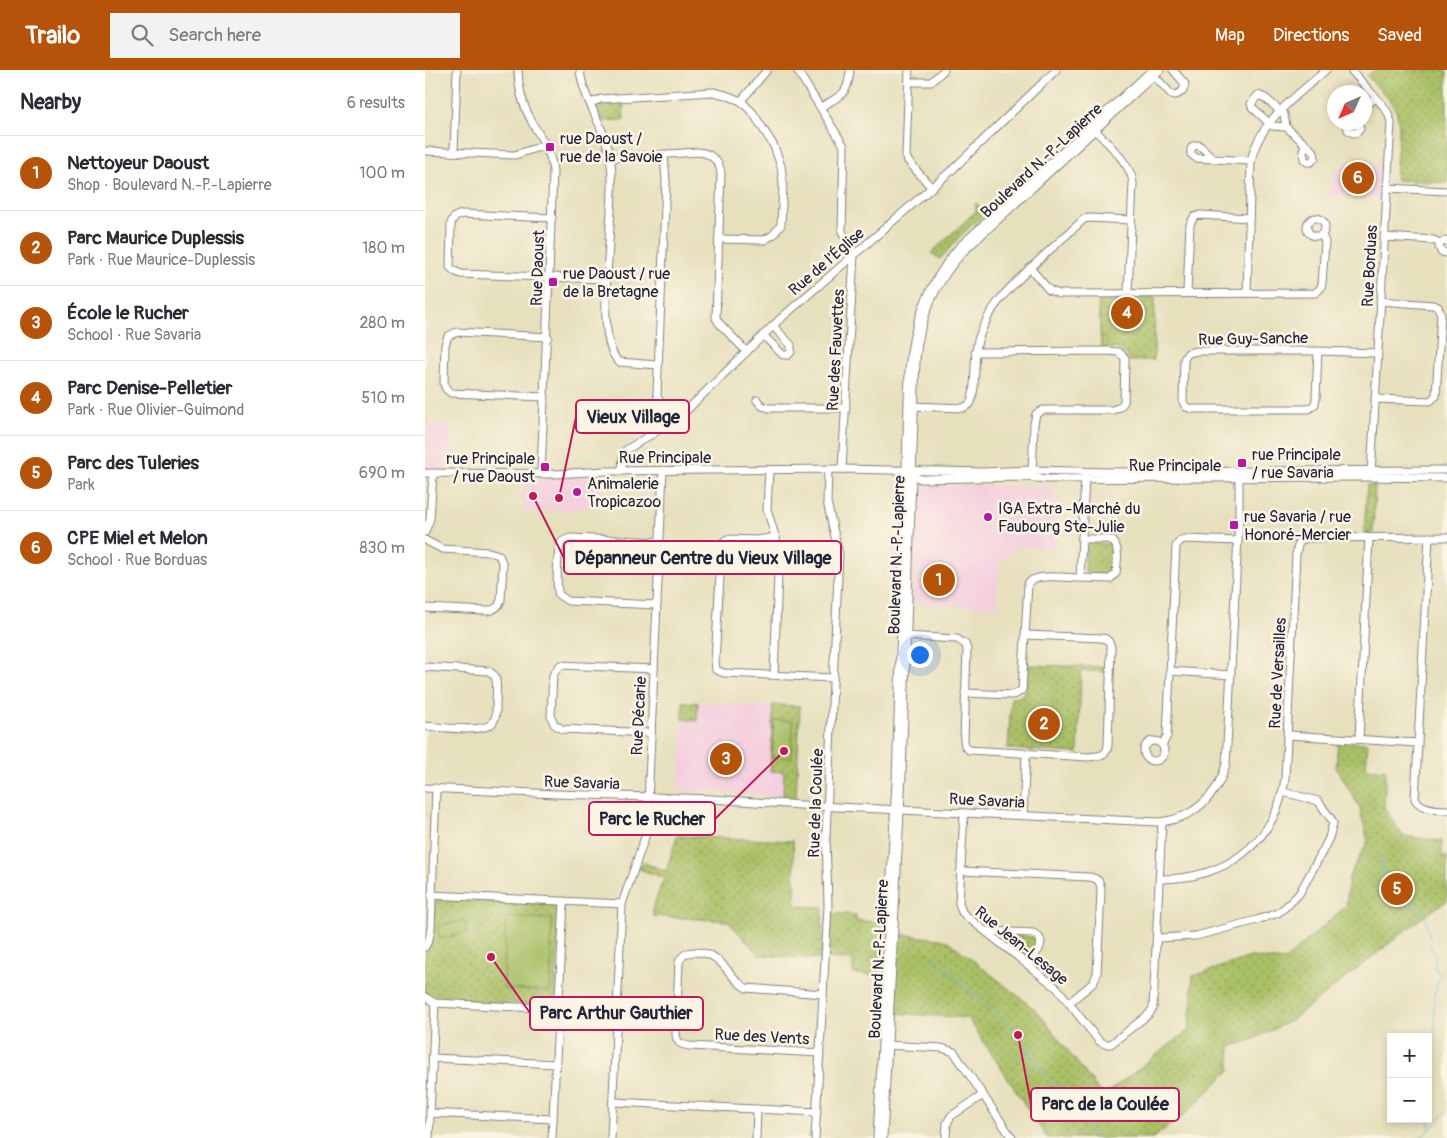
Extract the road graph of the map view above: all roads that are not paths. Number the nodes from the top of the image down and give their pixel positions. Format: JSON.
{"nodes":[{"id":1,"x":457,"y":70,"type":"edge"},
{"id":2,"x":518,"y":70,"type":"edge"},
{"id":3,"x":580,"y":70,"type":"edge"},
{"id":4,"x":767,"y":70,"type":"edge"},
{"id":5,"x":797,"y":70,"type":"edge"},
{"id":6,"x":850,"y":70,"type":"edge"},
{"id":7,"x":909,"y":70,"type":"edge"},
{"id":8,"x":944,"y":70,"type":"edge"},
{"id":9,"x":1056,"y":70,"type":"edge"},
{"id":10,"x":1173,"y":70,"type":"edge"},
{"id":11,"x":1326,"y":70,"type":"edge"},
{"id":12,"x":1351,"y":70,"type":"edge"},
{"id":13,"x":1154,"y":72,"type":"edge"},
{"id":14,"x":909,"y":82,"type":"junction"},
{"id":15,"x":1376,"y":97,"type":"junction"},
{"id":16,"x":741,"y":101,"type":"junction"},
{"id":17,"x":1372,"y":101,"type":"edge"},
{"id":18,"x":590,"y":104,"type":"junction"},
{"id":19,"x":821,"y":107,"type":"junction"},
{"id":20,"x":1281,"y":111,"type":"junction"},
{"id":21,"x":1269,"y":123,"type":"junction"},
{"id":22,"x":1286,"y":127,"type":"junction"},
{"id":23,"x":1093,"y":128,"type":"junction"},
{"id":24,"x":545,"y":144,"type":"junction"},
{"id":25,"x":1305,"y":144,"type":"dead end"},
{"id":26,"x":425,"y":151,"type":"edge"},
{"id":27,"x":454,"y":152,"type":"junction"},
{"id":28,"x":664,"y":154,"type":"junction"},
{"id":29,"x":1212,"y":157,"type":"dead end"},
{"id":30,"x":610,"y":158,"type":"junction"},
{"id":31,"x":1251,"y":161,"type":"junction"},
{"id":32,"x":931,"y":187,"type":"junction"},
{"id":33,"x":1387,"y":188,"type":"junction"},
{"id":34,"x":1447,"y":191,"type":"edge"},
{"id":35,"x":552,"y":218,"type":"junction"},
{"id":36,"x":1249,"y":218,"type":"junction"},
{"id":37,"x":1131,"y":220,"type":"junction"},
{"id":38,"x":1322,"y":234,"type":"dead end"},
{"id":39,"x":1384,"y":237,"type":"junction"},
{"id":40,"x":719,"y":239,"type":"junction"},
{"id":41,"x":1443,"y":242,"type":"edge"},
{"id":42,"x":1447,"y":253,"type":"edge"},
{"id":43,"x":853,"y":255,"type":"junction"},
{"id":44,"x":1030,"y":268,"type":"junction"},
{"id":45,"x":550,"y":277,"type":"junction"},
{"id":46,"x":607,"y":279,"type":"junction"},
{"id":47,"x":1247,"y":292,"type":"junction"},
{"id":48,"x":1128,"y":293,"type":"junction"},
{"id":49,"x":1187,"y":293,"type":"junction"},
{"id":50,"x":1380,"y":301,"type":"junction"},
{"id":51,"x":773,"y":326,"type":"junction"},
{"id":52,"x":763,"y":336,"type":"junction"},
{"id":53,"x":548,"y":337,"type":"junction"},
{"id":54,"x":1318,"y":351,"type":"junction"},
{"id":55,"x":747,"y":352,"type":"junction"},
{"id":56,"x":975,"y":352,"type":"junction"},
{"id":57,"x":1377,"y":353,"type":"junction"},
{"id":58,"x":658,"y":365,"type":"junction"},
{"id":59,"x":545,"y":397,"type":"junction"},
{"id":60,"x":1375,"y":399,"type":"junction"},
{"id":61,"x":757,"y":400,"type":"dead end"},
{"id":62,"x":911,"y":406,"type":"junction"},
{"id":63,"x":846,"y":408,"type":"junction"},
{"id":64,"x":672,"y":422,"type":"junction"},
{"id":65,"x":663,"y":470,"type":"junction"},
{"id":66,"x":769,"y":470,"type":"junction"},
{"id":67,"x":828,"y":470,"type":"junction"},
{"id":68,"x":842,"y":470,"type":"junction"},
{"id":69,"x":1447,"y":470,"type":"edge"},
{"id":70,"x":622,"y":471,"type":"junction"},
{"id":71,"x":429,"y":473,"type":"edge"},
{"id":72,"x":910,"y":473,"type":"junction"},
{"id":73,"x":541,"y":474,"type":"junction"},
{"id":74,"x":1033,"y":474,"type":"junction"},
{"id":75,"x":1239,"y":474,"type":"junction"},
{"id":76,"x":1371,"y":474,"type":"junction"},
{"id":77,"x":1085,"y":475,"type":"junction"},
{"id":78,"x":1447,"y":478,"type":"edge"},
{"id":79,"x":425,"y":532,"type":"edge"},
{"id":80,"x":776,"y":536,"type":"junction"},
{"id":81,"x":1369,"y":538,"type":"junction"},
{"id":82,"x":1429,"y":538,"type":"junction"},
{"id":83,"x":1447,"y":538,"type":"edge"},
{"id":84,"x":1082,"y":539,"type":"junction"},
{"id":85,"x":425,"y":540,"type":"edge"},
{"id":86,"x":1238,"y":541,"type":"junction"},
{"id":87,"x":659,"y":542,"type":"junction"},
{"id":88,"x":1080,"y":578,"type":"junction"},
{"id":89,"x":657,"y":605,"type":"junction"},
{"id":90,"x":425,"y":608,"type":"edge"},
{"id":91,"x":1025,"y":635,"type":"junction"},
{"id":92,"x":903,"y":636,"type":"junction"},
{"id":93,"x":425,"y":667,"type":"edge"},
{"id":94,"x":654,"y":669,"type":"junction"},
{"id":95,"x":1170,"y":671,"type":"junction"},
{"id":96,"x":774,"y":675,"type":"junction"},
{"id":97,"x":1231,"y":675,"type":"junction"},
{"id":98,"x":833,"y":678,"type":"junction"},
{"id":99,"x":965,"y":693,"type":"junction"},
{"id":100,"x":425,"y":726,"type":"edge"},
{"id":101,"x":651,"y":733,"type":"junction"},
{"id":102,"x":1288,"y":735,"type":"junction"},
{"id":103,"x":1359,"y":739,"type":"junction"},
{"id":104,"x":1417,"y":743,"type":"junction"},
{"id":105,"x":1162,"y":744,"type":"dead end"},
{"id":106,"x":1025,"y":754,"type":"junction"},
{"id":107,"x":425,"y":788,"type":"edge"},
{"id":108,"x":436,"y":788,"type":"junction"},
{"id":109,"x":1283,"y":792,"type":"junction"},
{"id":110,"x":648,"y":798,"type":"junction"},
{"id":111,"x":827,"y":807,"type":"junction"},
{"id":112,"x":897,"y":810,"type":"junction"},
{"id":113,"x":1447,"y":810,"type":"edge"},
{"id":114,"x":964,"y":813,"type":"junction"},
{"id":115,"x":1023,"y":815,"type":"junction"},
{"id":116,"x":1163,"y":822,"type":"junction"},
{"id":117,"x":961,"y":871,"type":"junction"},
{"id":118,"x":1160,"y":879,"type":"junction"},
{"id":119,"x":431,"y":896,"type":"junction"},
{"id":120,"x":563,"y":901,"type":"junction"},
{"id":121,"x":622,"y":904,"type":"junction"},
{"id":122,"x":985,"y":932,"type":"junction"},
{"id":123,"x":1158,"y":938,"type":"junction"},
{"id":124,"x":425,"y":946,"type":"edge"},
{"id":125,"x":1027,"y":964,"type":"junction"},
{"id":126,"x":823,"y":994,"type":"junction"},
{"id":127,"x":425,"y":997,"type":"edge"},
{"id":128,"x":435,"y":1003,"type":"junction"},
{"id":129,"x":1069,"y":1003,"type":"junction"},
{"id":130,"x":559,"y":1009,"type":"junction"},
{"id":131,"x":885,"y":1045,"type":"junction"},
{"id":132,"x":819,"y":1053,"type":"junction"},
{"id":133,"x":433,"y":1058,"type":"junction"},
{"id":134,"x":556,"y":1064,"type":"junction"},
{"id":135,"x":983,"y":1095,"type":"junction"},
{"id":136,"x":613,"y":1102,"type":"junction"},
{"id":137,"x":757,"y":1109,"type":"junction"},
{"id":138,"x":817,"y":1112,"type":"junction"},
{"id":139,"x":430,"y":1113,"type":"junction"},
{"id":140,"x":553,"y":1119,"type":"junction"},
{"id":141,"x":429,"y":1138,"type":"edge"},
{"id":142,"x":552,"y":1138,"type":"edge"},
{"id":143,"x":611,"y":1138,"type":"edge"},
{"id":144,"x":756,"y":1138,"type":"edge"},
{"id":145,"x":815,"y":1138,"type":"edge"},
{"id":146,"x":877,"y":1138,"type":"edge"},
{"id":147,"x":883,"y":1138,"type":"edge"},
{"id":148,"x":945,"y":1138,"type":"edge"},
{"id":149,"x":1012,"y":1138,"type":"edge"}],
"edges":[{"from":1,"to":27,"type":"street"},
{"from":2,"to":24,"type":"street","name":"Rue Daoust"},
{"from":3,"to":18,"type":"street"},
{"from":4,"to":16,"type":"street"},
{"from":5,"to":19,"type":"street","name":"Rue des Fauvettes"},
{"from":6,"to":19,"type":"street"},
{"from":7,"to":14,"type":"street"},
{"from":8,"to":14,"type":"street"},
{"from":9,"to":32,"type":"street","name":"Rue de l'Église"},
{"from":10,"to":13,"type":"street"},
{"from":11,"to":20,"type":"street"},
{"from":12,"to":15,"type":"street","name":"Rue Borduas"},
{"from":13,"to":23,"type":"street","name":"Boulevard N.-P.-Lapierre"},
{"from":14,"to":32,"type":"street"},
{"from":15,"to":17,"type":"street"},
{"from":15,"to":33,"type":"street","name":"Rue Borduas"},
{"from":16,"to":18,"type":"street"},
{"from":16,"to":40,"type":"street"},
{"from":18,"to":30,"type":"street"},
{"from":19,"to":43,"type":"street","name":"Rue des Fauvettes"},
{"from":20,"to":21,"type":"street"},
{"from":20,"to":21,"type":"street"},
{"from":20,"to":22,"type":"street"},
{"from":21,"to":22,"type":"street"},
{"from":21,"to":31,"type":"street"},
{"from":22,"to":25,"type":"street"},
{"from":23,"to":37,"type":"street"},
{"from":23,"to":62,"type":"street","name":"Boulevard N.-P.-Lapierre"},
{"from":24,"to":27,"type":"street"},
{"from":24,"to":35,"type":"street","name":"Rue Daoust"},
{"from":26,"to":27,"type":"street"},
{"from":28,"to":30,"type":"street"},
{"from":28,"to":40,"type":"street"},
{"from":28,"to":58,"type":"street"},
{"from":29,"to":31,"type":"street"},
{"from":30,"to":46,"type":"street"},
{"from":31,"to":36,"type":"street"},
{"from":32,"to":43,"type":"street","name":"Rue de l'Église"},
{"from":33,"to":34,"type":"street"},
{"from":33,"to":39,"type":"street","name":"Rue Borduas"},
{"from":35,"to":45,"type":"street","name":"Rue Daoust"},
{"from":35,"to":45,"type":"street"},
{"from":36,"to":47,"type":"street"},
{"from":36,"to":49,"type":"street"},
{"from":37,"to":44,"type":"street"},
{"from":37,"to":48,"type":"street"},
{"from":38,"to":47,"type":"street"},
{"from":39,"to":41,"type":"street"},
{"from":39,"to":50,"type":"street","name":"Rue Borduas"},
{"from":40,"to":55,"type":"street"},
{"from":41,"to":42,"type":"street"},
{"from":43,"to":51,"type":"street","name":"Rue de l'Église"},
{"from":43,"to":63,"type":"street","name":"Rue des Fauvettes"},
{"from":44,"to":48,"type":"street"},
{"from":44,"to":56,"type":"street"},
{"from":45,"to":46,"type":"street"},
{"from":45,"to":53,"type":"street","name":"Rue Daoust"},
{"from":46,"to":58,"type":"street"},
{"from":47,"to":49,"type":"street"},
{"from":48,"to":49,"type":"street"},
{"from":50,"to":57,"type":"street","name":"Rue Borduas"},
{"from":50,"to":60,"type":"street"},
{"from":51,"to":52,"type":"street","name":"Rue de l'Église"},
{"from":51,"to":52,"type":"street"},
{"from":52,"to":55,"type":"street","name":"Rue de l'Église"},
{"from":53,"to":59,"type":"street","name":"Rue Daoust"},
{"from":53,"to":59,"type":"street"},
{"from":54,"to":54,"type":"street","name":"Rue Guy-Sanche"},
{"from":54,"to":57,"type":"street","name":"Rue Guy-Sanche"},
{"from":55,"to":64,"type":"street","name":"Rue de l'Église"},
{"from":56,"to":62,"type":"street"},
{"from":56,"to":74,"type":"street"},
{"from":57,"to":60,"type":"street","name":"Rue Borduas"},
{"from":58,"to":64,"type":"street"},
{"from":59,"to":73,"type":"street","name":"Rue Daoust"},
{"from":60,"to":76,"type":"street","name":"Rue Borduas"},
{"from":61,"to":63,"type":"street"},
{"from":62,"to":72,"type":"street","name":"Boulevard N.-P.-Lapierre"},
{"from":63,"to":68,"type":"street","name":"Rue des Fauvettes"},
{"from":64,"to":70,"type":"street","name":"Rue de l'Église"},
{"from":65,"to":66,"type":"street","name":"Rue Principale"},
{"from":65,"to":70,"type":"street","name":"Rue Principale"},
{"from":65,"to":87,"type":"street","name":"Rue Décarie"},
{"from":66,"to":67,"type":"street","name":"Rue Principale"},
{"from":66,"to":80,"type":"street"},
{"from":67,"to":68,"type":"street","name":"Rue Principale"},
{"from":67,"to":98,"type":"street","name":"Rue de la Coulée"},
{"from":68,"to":72,"type":"street","name":"Rue Principale"},
{"from":69,"to":76,"type":"street","name":"Rue Principale"},
{"from":70,"to":73,"type":"street","name":"Rue Principale"},
{"from":71,"to":73,"type":"street","name":"Rue Principale"},
{"from":71,"to":79,"type":"street"},
{"from":72,"to":74,"type":"street","name":"Rue Principale"},
{"from":72,"to":92,"type":"street","name":"Boulevard N.-P.-Lapierre"},
{"from":74,"to":77,"type":"street","name":"Rue Principale"},
{"from":75,"to":76,"type":"street","name":"Rue Principale"},
{"from":75,"to":77,"type":"street","name":"Rue Principale"},
{"from":75,"to":86,"type":"street","name":"Rue Savaria"},
{"from":76,"to":78,"type":"street","name":"Rue Principale"},
{"from":77,"to":84,"type":"street"},
{"from":80,"to":96,"type":"street"},
{"from":80,"to":96,"type":"street"},
{"from":81,"to":82,"type":"street","name":"Rue de Versailles"},
{"from":81,"to":102,"type":"street","name":"Rue de Versailles"},
{"from":81,"to":103,"type":"street"},
{"from":82,"to":83,"type":"street","name":"Rue de Versailles"},
{"from":82,"to":104,"type":"street"},
{"from":84,"to":88,"type":"street"},
{"from":84,"to":88,"type":"street"},
{"from":85,"to":90,"type":"street"},
{"from":86,"to":95,"type":"street"},
{"from":86,"to":97,"type":"street","name":"Rue Savaria"},
{"from":87,"to":89,"type":"street","name":"Rue Décarie"},
{"from":87,"to":89,"type":"street"},
{"from":88,"to":91,"type":"street"},
{"from":89,"to":94,"type":"street","name":"Rue Décarie"},
{"from":91,"to":99,"type":"street"},
{"from":91,"to":106,"type":"street"},
{"from":92,"to":99,"type":"street"},
{"from":92,"to":112,"type":"street","name":"Boulevard N.-P.-Lapierre"},
{"from":93,"to":100,"type":"street"},
{"from":94,"to":101,"type":"street","name":"Rue Décarie"},
{"from":94,"to":101,"type":"street"},
{"from":95,"to":97,"type":"street"},
{"from":95,"to":105,"type":"street"},
{"from":96,"to":98,"type":"street"},
{"from":97,"to":116,"type":"street","name":"Rue Savaria"},
{"from":98,"to":111,"type":"street","name":"Rue de la Coulée"},
{"from":99,"to":106,"type":"street"},
{"from":101,"to":110,"type":"street","name":"Rue Décarie"},
{"from":102,"to":103,"type":"street"},
{"from":102,"to":109,"type":"street","name":"Rue de Versailles"},
{"from":103,"to":104,"type":"street"},
{"from":104,"to":113,"type":"street"},
{"from":106,"to":115,"type":"street"},
{"from":107,"to":108,"type":"street","name":"Rue Savaria"},
{"from":108,"to":110,"type":"street","name":"Rue Savaria"},
{"from":108,"to":119,"type":"street"},
{"from":109,"to":118,"type":"street","name":"Rue de Versailles"},
{"from":109,"to":123,"type":"street"},
{"from":110,"to":111,"type":"street","name":"Rue Savaria"},
{"from":110,"to":121,"type":"street","name":"Rue Décarie"},
{"from":111,"to":112,"type":"street","name":"Rue Savaria"},
{"from":111,"to":126,"type":"street","name":"Rue de la Coulée"},
{"from":112,"to":114,"type":"street","name":"Rue Savaria"},
{"from":112,"to":131,"type":"street","name":"Boulevard N.-P.-Lapierre"},
{"from":114,"to":115,"type":"street","name":"Rue Savaria"},
{"from":114,"to":117,"type":"street","name":"Rue Jean-Lesage"},
{"from":115,"to":116,"type":"street","name":"Rue Savaria"},
{"from":116,"to":118,"type":"street","name":"Rue Jean-Lesage"},
{"from":117,"to":122,"type":"street","name":"Rue Jean-Lesage"},
{"from":117,"to":129,"type":"street"},
{"from":118,"to":123,"type":"street","name":"Rue Jean-Lesage"},
{"from":119,"to":120,"type":"street"},
{"from":119,"to":124,"type":"street"},
{"from":120,"to":121,"type":"street"},
{"from":120,"to":130,"type":"street"},
{"from":121,"to":136,"type":"street","name":"Rue Décarie"},
{"from":122,"to":125,"type":"street","name":"Rue Jean-Lesage"},
{"from":122,"to":125,"type":"street"},
{"from":123,"to":129,"type":"street","name":"Rue Jean-Lesage"},
{"from":125,"to":129,"type":"street","name":"Rue Jean-Lesage"},
{"from":126,"to":132,"type":"street","name":"Rue de la Coulée"},
{"from":126,"to":132,"type":"street","name":"Rue des Vents"},
{"from":127,"to":128,"type":"street"},
{"from":128,"to":130,"type":"street"},
{"from":128,"to":133,"type":"street"},
{"from":130,"to":134,"type":"street"},
{"from":131,"to":135,"type":"street"},
{"from":131,"to":146,"type":"street","name":"Boulevard N.-P.-Lapierre"},
{"from":131,"to":147,"type":"street","name":"Boulevard N.-P.-Lapierre"},
{"from":132,"to":138,"type":"street","name":"Rue de la Coulée"},
{"from":133,"to":134,"type":"street"},
{"from":133,"to":139,"type":"street"},
{"from":134,"to":140,"type":"street"},
{"from":135,"to":148,"type":"street"},
{"from":135,"to":149,"type":"street"},
{"from":136,"to":137,"type":"street"},
{"from":136,"to":143,"type":"street","name":"Rue Décarie"},
{"from":137,"to":138,"type":"street"},
{"from":137,"to":144,"type":"street"},
{"from":138,"to":145,"type":"street","name":"Rue de la Coulée"},
{"from":139,"to":140,"type":"street"},
{"from":139,"to":141,"type":"street"},
{"from":140,"to":142,"type":"street"}]}
